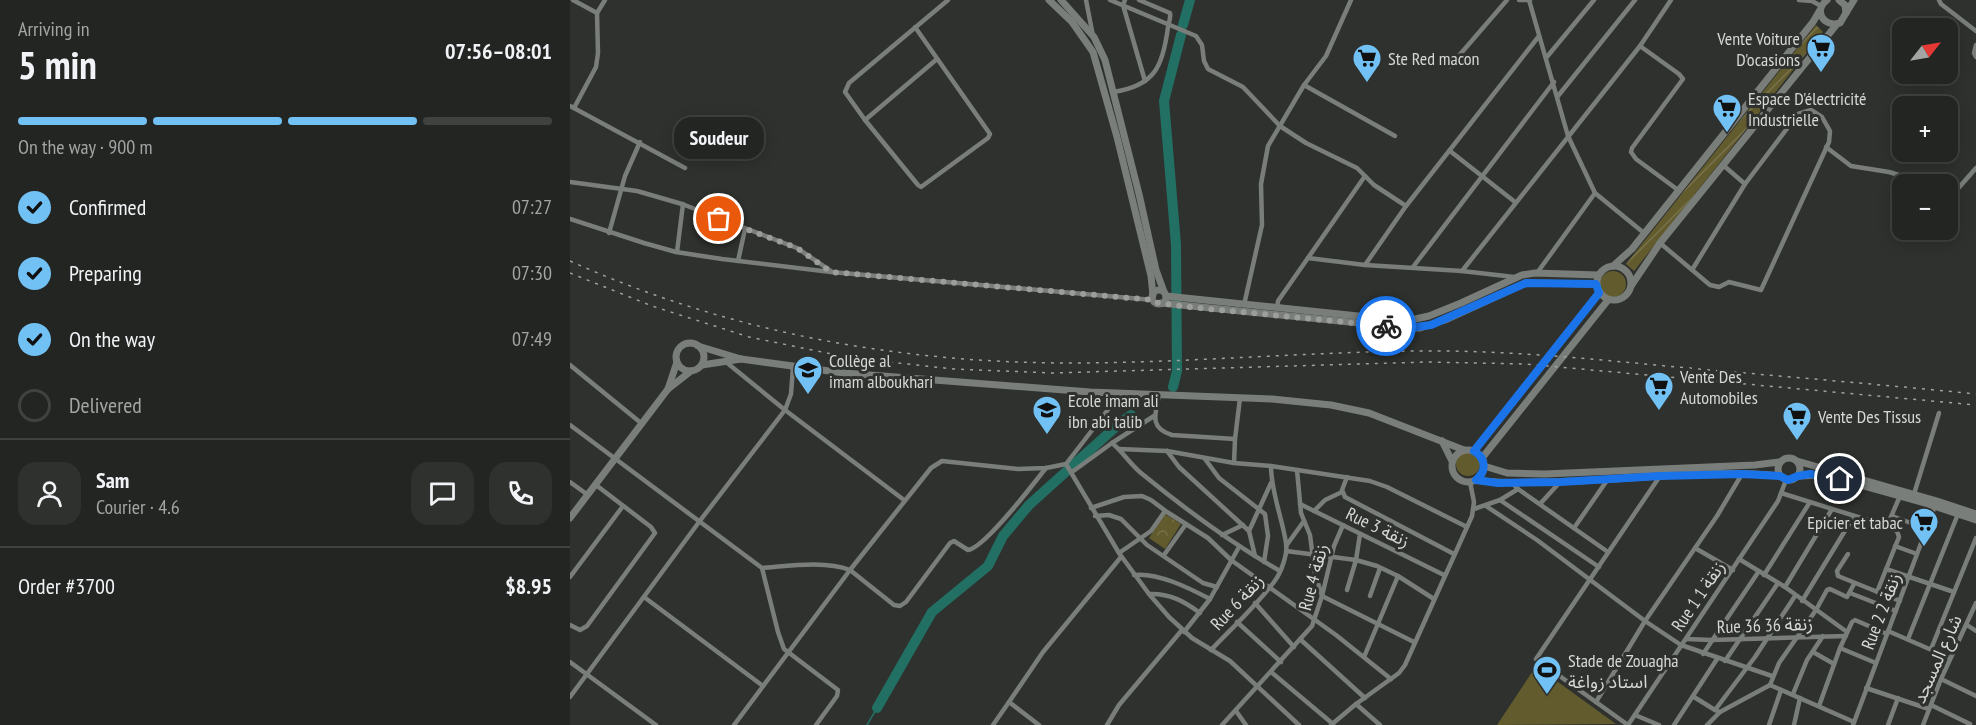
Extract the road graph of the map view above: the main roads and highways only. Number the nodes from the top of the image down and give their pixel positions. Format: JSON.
{"nodes":[{"id":1,"x":1049,"y":0,"type":"edge"},
{"id":2,"x":1061,"y":0,"type":"edge"},
{"id":3,"x":1839,"y":0,"type":"edge"},
{"id":4,"x":1854,"y":0,"type":"edge"},
{"id":5,"x":1823,"y":4,"type":"edge"},
{"id":6,"x":1846,"y":13,"type":"junction"},
{"id":7,"x":1837,"y":24,"type":"junction"},
{"id":8,"x":1613,"y":266,"type":"junction"},
{"id":9,"x":1598,"y":275,"type":"junction"},
{"id":10,"x":1596,"y":284,"type":"junction"},
{"id":11,"x":1630,"y":286,"type":"junction"},
{"id":12,"x":1599,"y":293,"type":"junction"},
{"id":13,"x":1153,"y":297,"type":"junction"},
{"id":14,"x":1167,"y":299,"type":"junction"},
{"id":15,"x":1608,"y":300,"type":"junction"},
{"id":16,"x":1189,"y":303,"type":"junction"},
{"id":17,"x":698,"y":346,"type":"junction"},
{"id":18,"x":741,"y":359,"type":"junction"},
{"id":19,"x":677,"y":362,"type":"junction"},
{"id":20,"x":702,"y":365,"type":"junction"},
{"id":21,"x":691,"y":371,"type":"junction"},
{"id":22,"x":668,"y":389,"type":"junction"},
{"id":23,"x":1442,"y":441,"type":"junction"},
{"id":24,"x":1464,"y":450,"type":"junction"},
{"id":25,"x":1474,"y":451,"type":"junction"},
{"id":26,"x":1452,"y":461,"type":"junction"},
{"id":27,"x":1797,"y":461,"type":"junction"},
{"id":28,"x":1483,"y":462,"type":"junction"},
{"id":29,"x":1779,"y":462,"type":"junction"},
{"id":30,"x":1798,"y":476,"type":"junction"},
{"id":31,"x":1783,"y":478,"type":"junction"},
{"id":32,"x":1473,"y":481,"type":"junction"},
{"id":33,"x":1936,"y":504,"type":"junction"},
{"id":34,"x":1976,"y":514,"type":"edge"},
{"id":35,"x":570,"y":518,"type":"edge"},
{"id":36,"x":1976,"y":520,"type":"edge"}],
"edges":[{"from":1,"to":13,"type":"main road"},
{"from":2,"to":14,"type":"main road"},
{"from":3,"to":6,"type":"main road"},
{"from":4,"to":6,"type":"main road"},
{"from":5,"to":7,"type":"main road"},
{"from":5,"to":8,"type":"main road"},
{"from":6,"to":7,"type":"main road"},
{"from":7,"to":11,"type":"main road"},
{"from":8,"to":9,"type":"main road"},
{"from":8,"to":11,"type":"main road"},
{"from":9,"to":10,"type":"main road"},
{"from":9,"to":16,"type":"main road"},
{"from":10,"to":12,"type":"main road"},
{"from":10,"to":16,"type":"main road"},
{"from":11,"to":15,"type":"main road"},
{"from":12,"to":15,"type":"main road"},
{"from":12,"to":25,"type":"main road"},
{"from":13,"to":14,"type":"main road"},
{"from":13,"to":14,"type":"main road"},
{"from":14,"to":16,"type":"main road"},
{"from":15,"to":28,"type":"main road"},
{"from":17,"to":18,"type":"main road"},
{"from":17,"to":19,"type":"main road"},
{"from":17,"to":20,"type":"main road"},
{"from":18,"to":20,"type":"main road"},
{"from":18,"to":23,"type":"main road"},
{"from":19,"to":21,"type":"main road"},
{"from":19,"to":22,"type":"main road"},
{"from":20,"to":21,"type":"main road"},
{"from":21,"to":22,"type":"main road"},
{"from":22,"to":35,"type":"main road"},
{"from":23,"to":24,"type":"main road"},
{"from":23,"to":26,"type":"main road"},
{"from":24,"to":25,"type":"main road"},
{"from":24,"to":26,"type":"main road"},
{"from":25,"to":28,"type":"main road"},
{"from":26,"to":32,"type":"main road"},
{"from":27,"to":29,"type":"main road"},
{"from":27,"to":30,"type":"main road"},
{"from":27,"to":33,"type":"main road"},
{"from":28,"to":29,"type":"main road"},
{"from":28,"to":32,"type":"main road"},
{"from":29,"to":31,"type":"main road"},
{"from":30,"to":31,"type":"main road"},
{"from":30,"to":33,"type":"main road"},
{"from":31,"to":32,"type":"main road"},
{"from":33,"to":34,"type":"main road"},
{"from":33,"to":36,"type":"main road"}]}
